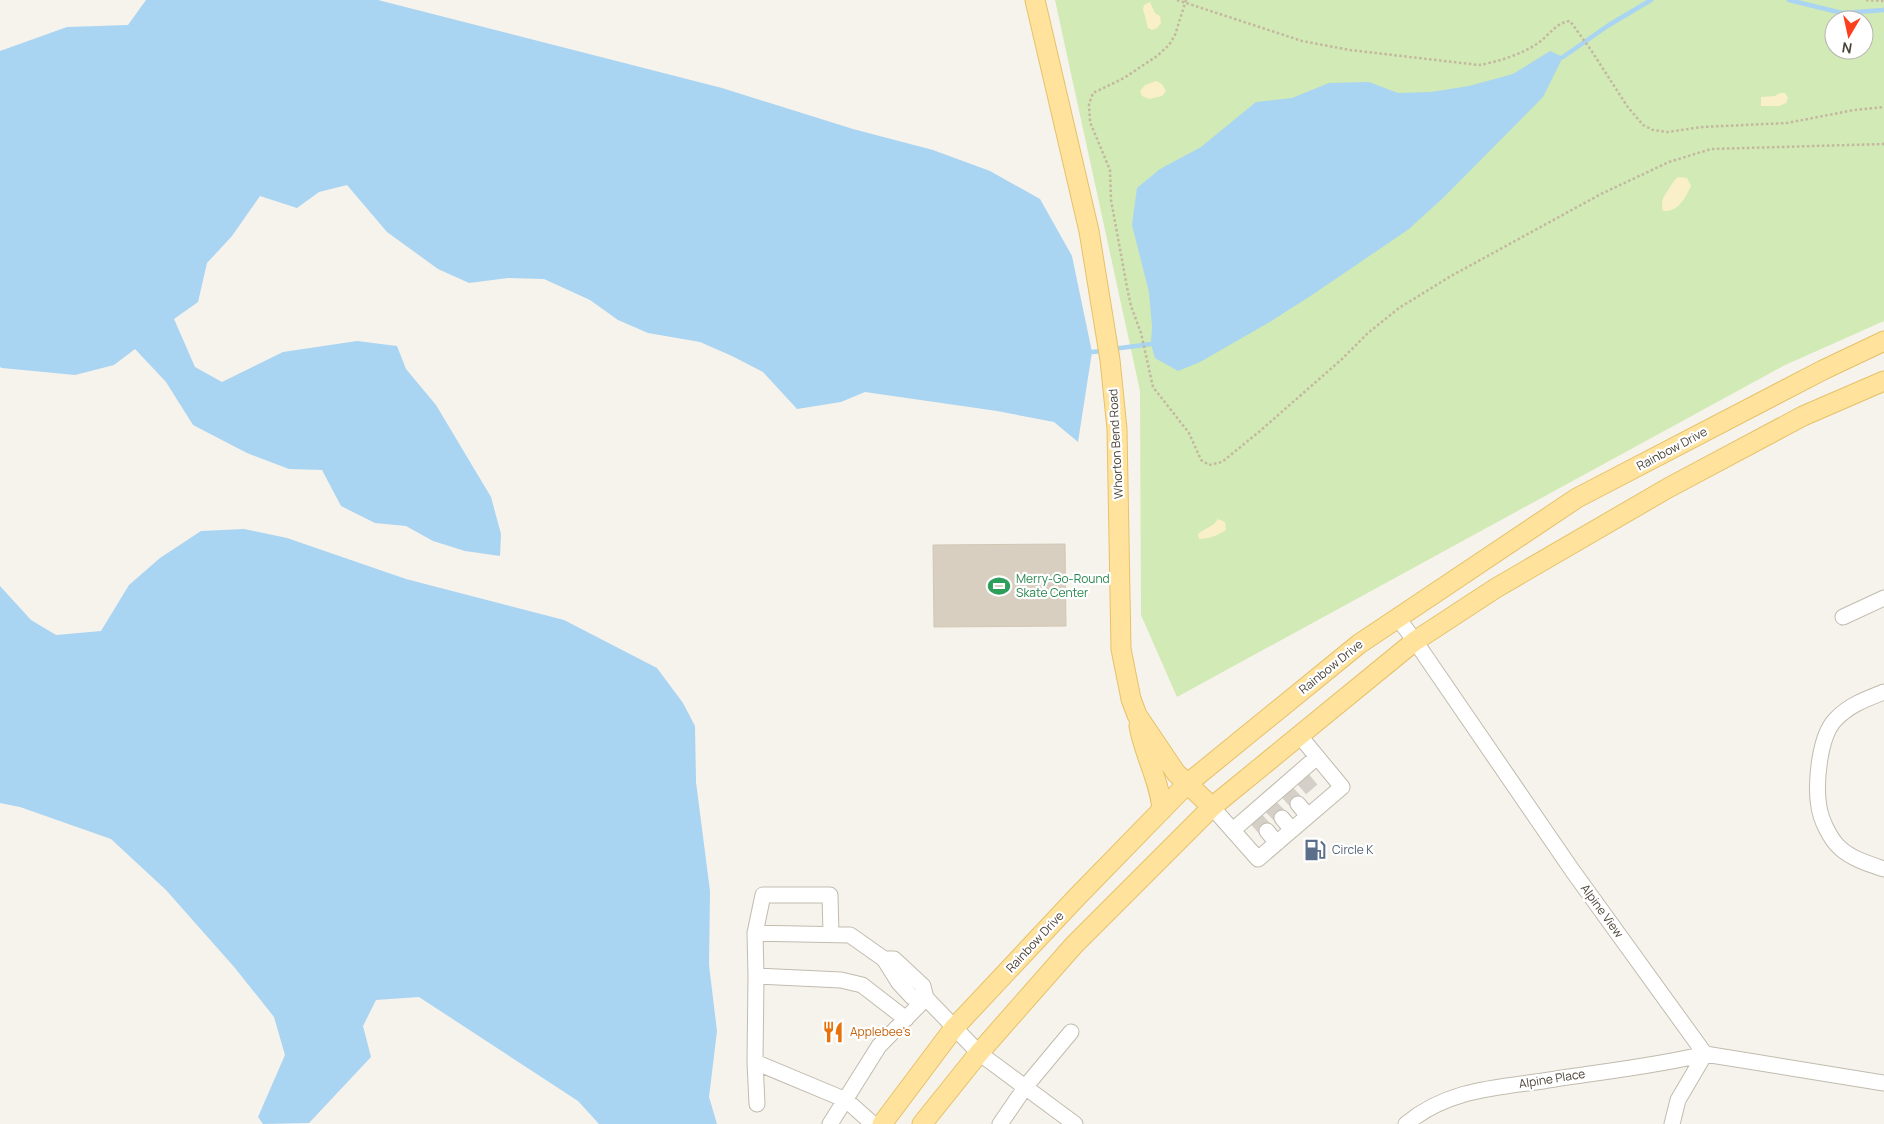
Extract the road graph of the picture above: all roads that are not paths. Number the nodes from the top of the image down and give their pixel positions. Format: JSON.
{"nodes":[{"id":1,"x":1034,"y":0,"type":"edge"},
{"id":2,"x":1884,"y":341,"type":"edge"},
{"id":3,"x":1884,"y":381,"type":"edge"},
{"id":4,"x":1884,"y":598,"type":"edge"},
{"id":5,"x":1397,"y":617,"type":"junction"},
{"id":6,"x":1843,"y":617,"type":"dead end"},
{"id":7,"x":1415,"y":641,"type":"junction"},
{"id":8,"x":1884,"y":692,"type":"edge"},
{"id":9,"x":1137,"y":715,"type":"junction"},
{"id":10,"x":1299,"y":735,"type":"junction"},
{"id":11,"x":1317,"y":757,"type":"junction"},
{"id":12,"x":1187,"y":784,"type":"junction"},
{"id":13,"x":1298,"y":804,"type":"tunnel mouth"},
{"id":14,"x":1212,"y":807,"type":"junction"},
{"id":15,"x":1162,"y":810,"type":"junction"},
{"id":16,"x":1308,"y":816,"type":"junction"},
{"id":17,"x":1233,"y":830,"type":"junction"},
{"id":18,"x":1267,"y":831,"type":"tunnel mouth"},
{"id":19,"x":1277,"y":843,"type":"junction"},
{"id":20,"x":1884,"y":869,"type":"edge"},
{"id":21,"x":754,"y":933,"type":"junction"},
{"id":22,"x":831,"y":934,"type":"junction"},
{"id":23,"x":756,"y":976,"type":"junction"},
{"id":24,"x":926,"y":998,"type":"junction"},
{"id":25,"x":906,"y":1019,"type":"junction"},
{"id":26,"x":954,"y":1028,"type":"junction"},
{"id":27,"x":1071,"y":1032,"type":"dead end"},
{"id":28,"x":979,"y":1053,"type":"junction"},
{"id":29,"x":1705,"y":1054,"type":"junction"},
{"id":30,"x":755,"y":1062,"type":"junction"},
{"id":31,"x":1884,"y":1083,"type":"edge"},
{"id":32,"x":1026,"y":1086,"type":"junction"},
{"id":33,"x":846,"y":1100,"type":"junction"},
{"id":34,"x":757,"y":1104,"type":"dead end"},
{"id":35,"x":927,"y":1122,"type":"edge"},
{"id":36,"x":830,"y":1124,"type":"edge"},
{"id":37,"x":873,"y":1124,"type":"edge"},
{"id":38,"x":882,"y":1124,"type":"edge"},
{"id":39,"x":1000,"y":1124,"type":"edge"},
{"id":40,"x":1076,"y":1124,"type":"edge"},
{"id":41,"x":1406,"y":1124,"type":"edge"},
{"id":42,"x":1672,"y":1124,"type":"edge"}],
"edges":[{"from":1,"to":9,"type":"main road","name":"Whorton Bend Road"},
{"from":2,"to":5,"type":"main road","name":"Rainbow Drive"},
{"from":3,"to":7,"type":"main road"},
{"from":4,"to":6,"type":"street"},
{"from":5,"to":7,"type":"street","name":"Alpine View"},
{"from":5,"to":12,"type":"main road","name":"Rainbow Drive"},
{"from":7,"to":10,"type":"main road"},
{"from":7,"to":29,"type":"street","name":"Alpine View"},
{"from":8,"to":20,"type":"street"},
{"from":9,"to":12,"type":"main road","name":"Whorton Bend Road"},
{"from":9,"to":15,"type":"main road"},
{"from":10,"to":11,"type":"street"},
{"from":10,"to":14,"type":"main road"},
{"from":11,"to":16,"type":"street"},
{"from":11,"to":17,"type":"street"},
{"from":12,"to":14,"type":"main road","name":"Whorton Bend Road"},
{"from":12,"to":15,"type":"main road","name":"Rainbow Drive"},
{"from":13,"to":16,"type":"street"},
{"from":14,"to":17,"type":"street"},
{"from":14,"to":28,"type":"main road"},
{"from":15,"to":26,"type":"main road","name":"Rainbow Drive"},
{"from":16,"to":19,"type":"street"},
{"from":17,"to":19,"type":"street"},
{"from":18,"to":19,"type":"street"},
{"from":21,"to":22,"type":"street"},
{"from":21,"to":22,"type":"street"},
{"from":21,"to":23,"type":"street"},
{"from":22,"to":24,"type":"street"},
{"from":23,"to":25,"type":"street"},
{"from":23,"to":30,"type":"street"},
{"from":24,"to":25,"type":"street"},
{"from":24,"to":26,"type":"street"},
{"from":25,"to":33,"type":"street"},
{"from":26,"to":28,"type":"street"},
{"from":26,"to":38,"type":"main road","name":"Rainbow Drive"},
{"from":27,"to":32,"type":"street"},
{"from":28,"to":32,"type":"street"},
{"from":28,"to":35,"type":"main road"},
{"from":29,"to":31,"type":"street"},
{"from":29,"to":41,"type":"street","name":"Alpine Place"},
{"from":29,"to":42,"type":"street"},
{"from":30,"to":33,"type":"street"},
{"from":30,"to":34,"type":"street"},
{"from":32,"to":39,"type":"street"},
{"from":32,"to":40,"type":"street"},
{"from":33,"to":36,"type":"street"},
{"from":33,"to":37,"type":"street"}]}
